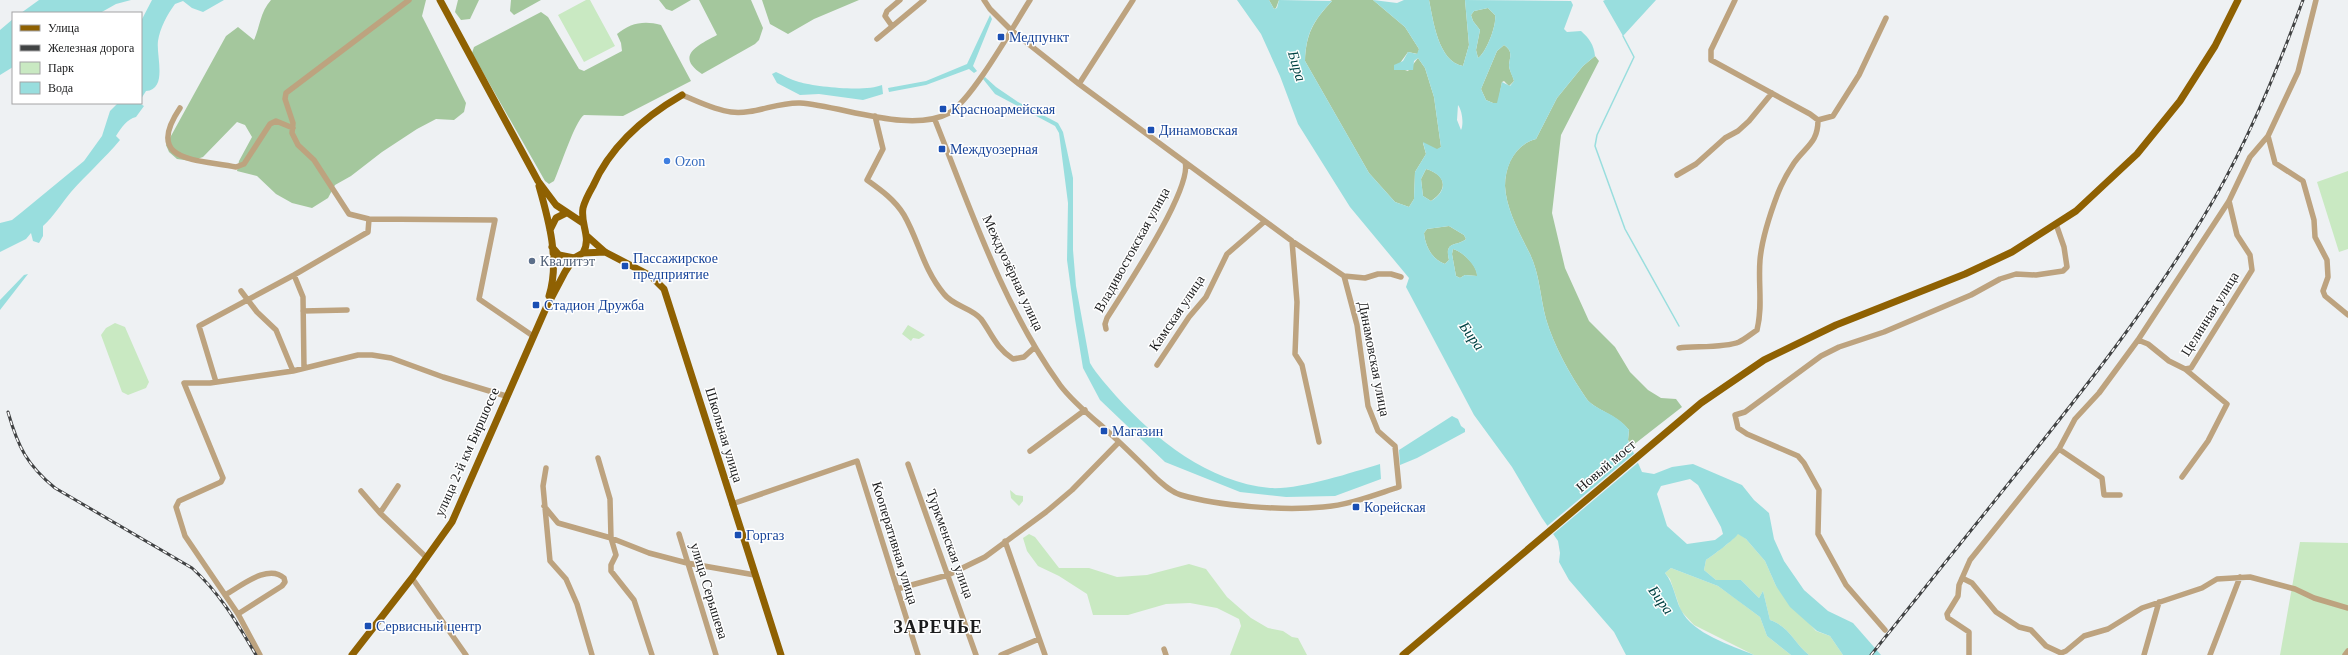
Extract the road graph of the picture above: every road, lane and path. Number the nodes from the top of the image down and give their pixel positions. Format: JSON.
{"nodes":[{"id":1,"x":409,"y":0,"type":"edge"},
{"id":2,"x":440,"y":0,"type":"edge"},
{"id":3,"x":900,"y":0,"type":"edge"},
{"id":4,"x":924,"y":0,"type":"edge"},
{"id":5,"x":984,"y":0,"type":"edge"},
{"id":6,"x":1030,"y":0,"type":"edge"},
{"id":7,"x":1133,"y":0,"type":"edge"},
{"id":8,"x":1735,"y":0,"type":"edge"},
{"id":9,"x":2238,"y":0,"type":"edge"},
{"id":10,"x":2316,"y":0,"type":"edge"},
{"id":11,"x":1886,"y":18,"type":"dead end"},
{"id":12,"x":892,"y":26,"type":"junction"},
{"id":13,"x":1011,"y":30,"type":"junction"},
{"id":14,"x":877,"y":39,"type":"dead end"},
{"id":15,"x":1079,"y":84,"type":"junction"},
{"id":16,"x":1772,"y":93,"type":"junction"},
{"id":17,"x":682,"y":95,"type":"joint"},
{"id":18,"x":180,"y":108,"type":"dead end"},
{"id":19,"x":875,"y":116,"type":"junction"},
{"id":20,"x":935,"y":120,"type":"junction"},
{"id":21,"x":1818,"y":120,"type":"junction"},
{"id":22,"x":292,"y":128,"type":"junction"},
{"id":23,"x":2268,"y":136,"type":"junction"},
{"id":24,"x":1185,"y":161,"type":"junction"},
{"id":25,"x":1677,"y":175,"type":"dead end"},
{"id":26,"x":538,"y":181,"type":"junction"},
{"id":27,"x":2230,"y":201,"type":"junction"},
{"id":28,"x":584,"y":203,"type":"junction"},
{"id":29,"x":568,"y":213,"type":"junction"},
{"id":30,"x":369,"y":219,"type":"junction"},
{"id":31,"x":583,"y":222,"type":"junction"},
{"id":32,"x":1264,"y":222,"type":"junction"},
{"id":33,"x":2056,"y":224,"type":"junction"},
{"id":34,"x":550,"y":230,"type":"junction"},
{"id":35,"x":587,"y":236,"type":"junction"},
{"id":36,"x":1292,"y":241,"type":"junction"},
{"id":37,"x":552,"y":247,"type":"junction"},
{"id":38,"x":604,"y":252,"type":"junction"},
{"id":39,"x":583,"y":253,"type":"junction"},
{"id":40,"x":574,"y":258,"type":"junction"},
{"id":41,"x":294,"y":275,"type":"junction"},
{"id":42,"x":1344,"y":276,"type":"junction"},
{"id":43,"x":1401,"y":277,"type":"dead end"},
{"id":44,"x":242,"y":291,"type":"dead end"},
{"id":45,"x":248,"y":300,"type":"junction"},
{"id":46,"x":546,"y":308,"type":"junction"},
{"id":47,"x":303,"y":310,"type":"junction"},
{"id":48,"x":347,"y":310,"type":"dead end"},
{"id":49,"x":2348,"y":315,"type":"edge"},
{"id":50,"x":1106,"y":329,"type":"dead end"},
{"id":51,"x":533,"y":336,"type":"junction"},
{"id":52,"x":2138,"y":340,"type":"junction"},
{"id":53,"x":1035,"y":347,"type":"junction"},
{"id":54,"x":1679,"y":348,"type":"dead end"},
{"id":55,"x":1157,"y":365,"type":"dead end"},
{"id":56,"x":304,"y":368,"type":"junction"},
{"id":57,"x":2185,"y":369,"type":"junction"},
{"id":58,"x":293,"y":371,"type":"junction"},
{"id":59,"x":216,"y":382,"type":"junction"},
{"id":60,"x":506,"y":396,"type":"junction"},
{"id":61,"x":1084,"y":410,"type":"junction"},
{"id":62,"x":1119,"y":442,"type":"junction"},
{"id":63,"x":1319,"y":442,"type":"dead end"},
{"id":64,"x":2059,"y":449,"type":"junction"},
{"id":65,"x":1030,"y":452,"type":"dead end"},
{"id":66,"x":598,"y":458,"type":"dead end"},
{"id":67,"x":908,"y":464,"type":"dead end"},
{"id":68,"x":546,"y":468,"type":"dead end"},
{"id":69,"x":2182,"y":477,"type":"dead end"},
{"id":70,"x":398,"y":486,"type":"dead end"},
{"id":71,"x":1399,"y":487,"type":"joint"},
{"id":72,"x":361,"y":491,"type":"dead end"},
{"id":73,"x":2120,"y":495,"type":"dead end"},
{"id":74,"x":732,"y":504,"type":"junction"},
{"id":75,"x":544,"y":506,"type":"junction"},
{"id":76,"x":380,"y":513,"type":"junction"},
{"id":77,"x":679,"y":534,"type":"dead end"},
{"id":78,"x":611,"y":538,"type":"junction"},
{"id":79,"x":1005,"y":541,"type":"junction"},
{"id":80,"x":427,"y":558,"type":"junction"},
{"id":81,"x":687,"y":563,"type":"junction"},
{"id":82,"x":948,"y":575,"type":"junction"},
{"id":83,"x":755,"y":576,"type":"junction"},
{"id":84,"x":2240,"y":577,"type":"junction"},
{"id":85,"x":412,"y":578,"type":"junction"},
{"id":86,"x":1962,"y":578,"type":"junction"},
{"id":87,"x":897,"y":589,"type":"junction"},
{"id":88,"x":225,"y":595,"type":"junction"},
{"id":89,"x":2158,"y":602,"type":"junction"},
{"id":90,"x":2348,"y":608,"type":"edge"},
{"id":91,"x":238,"y":614,"type":"junction"},
{"id":92,"x":1885,"y":630,"type":"dead end"},
{"id":93,"x":1039,"y":639,"type":"junction"},
{"id":94,"x":1164,"y":649,"type":"dead end"},
{"id":95,"x":2348,"y":651,"type":"edge"},
{"id":96,"x":260,"y":655,"type":"edge"},
{"id":97,"x":352,"y":655,"type":"edge"},
{"id":98,"x":466,"y":655,"type":"edge"},
{"id":99,"x":592,"y":655,"type":"edge"},
{"id":100,"x":652,"y":655,"type":"edge"},
{"id":101,"x":716,"y":655,"type":"edge"},
{"id":102,"x":781,"y":655,"type":"edge"},
{"id":103,"x":918,"y":655,"type":"edge"},
{"id":104,"x":976,"y":655,"type":"edge"},
{"id":105,"x":1001,"y":655,"type":"edge"},
{"id":106,"x":1045,"y":655,"type":"edge"},
{"id":107,"x":1166,"y":655,"type":"edge"},
{"id":108,"x":1403,"y":655,"type":"edge"},
{"id":109,"x":1969,"y":655,"type":"edge"},
{"id":110,"x":2144,"y":655,"type":"edge"},
{"id":111,"x":2210,"y":655,"type":"edge"},
{"id":112,"x":2345,"y":655,"type":"edge"}],
"edges":[{"from":1,"to":22,"type":"street"},
{"from":2,"to":26,"type":"main road"},
{"from":3,"to":12,"type":"street"},
{"from":4,"to":12,"type":"street"},
{"from":5,"to":13,"type":"street"},
{"from":6,"to":13,"type":"street"},
{"from":7,"to":15,"type":"street"},
{"from":8,"to":16,"type":"street"},
{"from":9,"to":33,"type":"main road","name":"Новый мост"},
{"from":10,"to":23,"type":"street"},
{"from":11,"to":21,"type":"street"},
{"from":12,"to":14,"type":"street"},
{"from":13,"to":15,"type":"street"},
{"from":13,"to":20,"type":"street"},
{"from":15,"to":24,"type":"street"},
{"from":16,"to":21,"type":"street"},
{"from":16,"to":25,"type":"street"},
{"from":17,"to":19,"type":"street"},
{"from":17,"to":28,"type":"main road"},
{"from":18,"to":22,"type":"street"},
{"from":19,"to":20,"type":"street"},
{"from":19,"to":53,"type":"street"},
{"from":20,"to":53,"type":"street","name":"Междуозёрная улица"},
{"from":21,"to":54,"type":"street"},
{"from":22,"to":30,"type":"street"},
{"from":23,"to":27,"type":"street"},
{"from":23,"to":49,"type":"street"},
{"from":24,"to":32,"type":"street"},
{"from":24,"to":50,"type":"street","name":"Владивостокская улица"},
{"from":26,"to":29,"type":"main road"},
{"from":26,"to":34,"type":"main road"},
{"from":27,"to":52,"type":"street"},
{"from":27,"to":57,"type":"street","name":"Целинная улица"},
{"from":28,"to":29,"type":"main road"},
{"from":28,"to":31,"type":"main road"},
{"from":29,"to":31,"type":"main road"},
{"from":29,"to":34,"type":"main road"},
{"from":30,"to":41,"type":"street"},
{"from":30,"to":51,"type":"street"},
{"from":31,"to":35,"type":"main road"},
{"from":32,"to":36,"type":"street"},
{"from":32,"to":55,"type":"street","name":"Камская улица"},
{"from":33,"to":92,"type":"street"},
{"from":33,"to":108,"type":"main road","name":"Новый мост"},
{"from":34,"to":37,"type":"main road"},
{"from":35,"to":38,"type":"main road"},
{"from":35,"to":39,"type":"main road"},
{"from":36,"to":42,"type":"street"},
{"from":36,"to":63,"type":"street"},
{"from":37,"to":40,"type":"main road"},
{"from":37,"to":46,"type":"main road"},
{"from":38,"to":39,"type":"main road"},
{"from":38,"to":74,"type":"main road","name":"Школьная улица"},
{"from":39,"to":40,"type":"main road"},
{"from":40,"to":46,"type":"main road"},
{"from":41,"to":45,"type":"street"},
{"from":41,"to":47,"type":"street"},
{"from":42,"to":43,"type":"street"},
{"from":42,"to":71,"type":"street","name":"Динамовская улица"},
{"from":44,"to":45,"type":"street"},
{"from":45,"to":58,"type":"street"},
{"from":45,"to":59,"type":"street"},
{"from":46,"to":51,"type":"main road","name":"улица 2-й км Биршоссе"},
{"from":47,"to":48,"type":"street"},
{"from":47,"to":56,"type":"street"},
{"from":51,"to":60,"type":"main road","name":"улица 2-й км Биршоссе"},
{"from":52,"to":57,"type":"street"},
{"from":52,"to":64,"type":"street"},
{"from":53,"to":61,"type":"street","name":"Междуозёрная улица"},
{"from":56,"to":58,"type":"street"},
{"from":56,"to":60,"type":"street"},
{"from":57,"to":69,"type":"street"},
{"from":58,"to":59,"type":"street"},
{"from":59,"to":88,"type":"street"},
{"from":60,"to":80,"type":"main road","name":"улица 2-й км Биршоссе"},
{"from":61,"to":62,"type":"street","name":"Междуозёрная улица"},
{"from":61,"to":65,"type":"street"},
{"from":62,"to":71,"type":"street","name":"Междуозёрная улица"},
{"from":62,"to":79,"type":"street"},
{"from":64,"to":73,"type":"street"},
{"from":64,"to":86,"type":"street"},
{"from":66,"to":78,"type":"street"},
{"from":67,"to":82,"type":"street","name":"Туркменская улица"},
{"from":68,"to":75,"type":"street"},
{"from":70,"to":76,"type":"street"},
{"from":72,"to":76,"type":"street"},
{"from":74,"to":83,"type":"main road","name":"Школьная улица"},
{"from":74,"to":87,"type":"street","name":"Кооперативная улица"},
{"from":75,"to":78,"type":"street"},
{"from":75,"to":99,"type":"street"},
{"from":76,"to":80,"type":"street"},
{"from":77,"to":81,"type":"street","name":"улица Серышева"},
{"from":78,"to":81,"type":"street"},
{"from":78,"to":100,"type":"street"},
{"from":79,"to":82,"type":"street"},
{"from":79,"to":93,"type":"street"},
{"from":80,"to":85,"type":"main road","name":"улица 2-й км Биршоссе"},
{"from":81,"to":83,"type":"street"},
{"from":81,"to":101,"type":"street","name":"улица Серышева"},
{"from":82,"to":87,"type":"street"},
{"from":82,"to":104,"type":"street","name":"Туркменская улица"},
{"from":83,"to":102,"type":"main road","name":"Школьная улица"},
{"from":84,"to":89,"type":"street"},
{"from":84,"to":90,"type":"street"},
{"from":84,"to":111,"type":"street"},
{"from":85,"to":97,"type":"main road","name":"улица 2-й км Биршоссе"},
{"from":85,"to":98,"type":"street"},
{"from":86,"to":89,"type":"street"},
{"from":86,"to":109,"type":"street"},
{"from":87,"to":103,"type":"street","name":"Кооперативная улица"},
{"from":88,"to":91,"type":"street"},
{"from":88,"to":91,"type":"street"},
{"from":89,"to":110,"type":"street"},
{"from":91,"to":96,"type":"street"},
{"from":93,"to":105,"type":"street"},
{"from":93,"to":106,"type":"street"},
{"from":94,"to":107,"type":"street"},
{"from":95,"to":112,"type":"street"}]}
